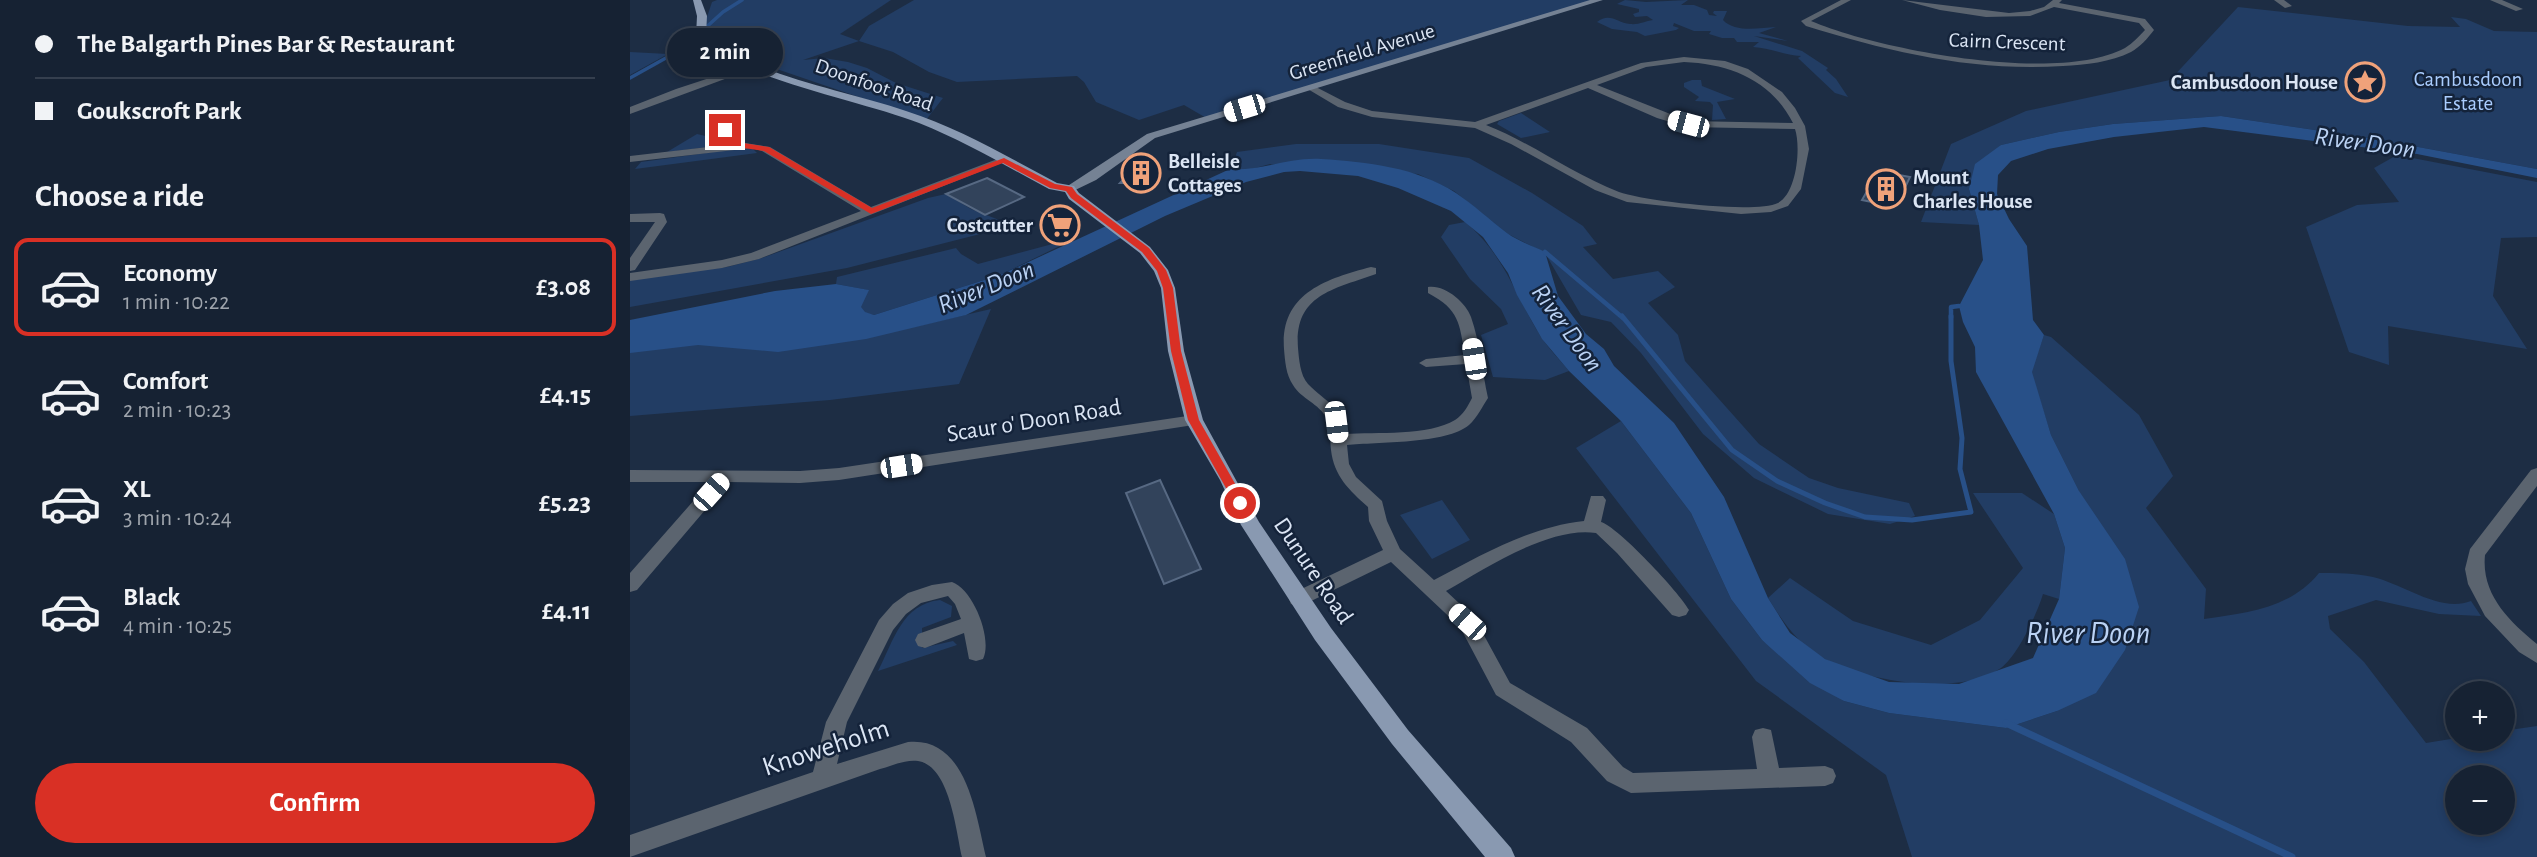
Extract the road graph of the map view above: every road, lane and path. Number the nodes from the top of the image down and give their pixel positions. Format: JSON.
{"nodes":[{"id":1,"x":696,"y":0,"type":"edge"},
{"id":2,"x":1599,"y":0,"type":"edge"},
{"id":3,"x":1847,"y":0,"type":"edge"},
{"id":4,"x":1906,"y":0,"type":"edge"},
{"id":5,"x":2494,"y":0,"type":"edge"},
{"id":6,"x":2057,"y":2,"type":"edge"},
{"id":7,"x":2519,"y":9,"type":"dead end"},
{"id":8,"x":755,"y":66,"type":"junction"},
{"id":9,"x":1588,"y":85,"type":"junction"},
{"id":10,"x":1311,"y":88,"type":"junction"},
{"id":11,"x":630,"y":111,"type":"edge"},
{"id":12,"x":1476,"y":125,"type":"junction"},
{"id":13,"x":1800,"y":126,"type":"junction"},
{"id":14,"x":711,"y":127,"type":"dead end"},
{"id":15,"x":740,"y":145,"type":"junction"},
{"id":16,"x":630,"y":160,"type":"edge"},
{"id":17,"x":1004,"y":160,"type":"junction"},
{"id":18,"x":1069,"y":189,"type":"junction"},
{"id":19,"x":871,"y":212,"type":"junction"},
{"id":20,"x":630,"y":218,"type":"edge"},
{"id":21,"x":630,"y":267,"type":"edge"},
{"id":22,"x":1371,"y":271,"type":"dead end"},
{"id":23,"x":630,"y":277,"type":"edge"},
{"id":24,"x":1433,"y":290,"type":"dead end"},
{"id":25,"x":1474,"y":359,"type":"junction"},
{"id":26,"x":1426,"y":363,"type":"dead end"},
{"id":27,"x":1194,"y":420,"type":"junction"},
{"id":28,"x":1338,"y":440,"type":"junction"},
{"id":29,"x":2537,"y":474,"type":"edge"},
{"id":30,"x":726,"y":475,"type":"junction"},
{"id":31,"x":630,"y":477,"type":"edge"},
{"id":32,"x":1597,"y":500,"type":"dead end"},
{"id":33,"x":1591,"y":526,"type":"junction"},
{"id":34,"x":1393,"y":553,"type":"junction"},
{"id":35,"x":630,"y":585,"type":"edge"},
{"id":36,"x":1433,"y":589,"type":"junction"},
{"id":37,"x":1298,"y":598,"type":"junction"},
{"id":38,"x":1679,"y":610,"type":"dead end"},
{"id":39,"x":970,"y":623,"type":"junction"},
{"id":40,"x":925,"y":640,"type":"dead end"},
{"id":41,"x":976,"y":653,"type":"dead end"},
{"id":42,"x":2537,"y":655,"type":"edge"},
{"id":43,"x":1763,"y":737,"type":"dead end"},
{"id":44,"x":1825,"y":776,"type":"dead end"},
{"id":45,"x":1770,"y":778,"type":"junction"},
{"id":46,"x":822,"y":779,"type":"junction"},
{"id":47,"x":630,"y":846,"type":"edge"},
{"id":48,"x":974,"y":857,"type":"edge"},
{"id":49,"x":1502,"y":857,"type":"edge"}],
"edges":[{"from":1,"to":8,"type":"main road","name":"Doonfoot Road"},
{"from":2,"to":10,"type":"street","name":"Greenfield Avenue"},
{"from":3,"to":6,"type":"street","name":"Cairn Crescent"},
{"from":4,"to":6,"type":"street"},
{"from":5,"to":7,"type":"street"},
{"from":8,"to":11,"type":"street"},
{"from":8,"to":17,"type":"main road","name":"Doonfoot Road"},
{"from":9,"to":12,"type":"street"},
{"from":9,"to":13,"type":"street"},
{"from":9,"to":13,"type":"street"},
{"from":10,"to":12,"type":"street"},
{"from":10,"to":18,"type":"street","name":"Greenfield Avenue"},
{"from":12,"to":13,"type":"street"},
{"from":14,"to":15,"type":"street"},
{"from":15,"to":16,"type":"street"},
{"from":15,"to":19,"type":"street"},
{"from":17,"to":18,"type":"main road","name":"Doonfoot Road"},
{"from":17,"to":19,"type":"street"},
{"from":18,"to":27,"type":"main road","name":"Dunure Road"},
{"from":19,"to":23,"type":"street"},
{"from":20,"to":21,"type":"street"},
{"from":22,"to":28,"type":"street"},
{"from":24,"to":25,"type":"street"},
{"from":25,"to":26,"type":"street"},
{"from":25,"to":28,"type":"street"},
{"from":27,"to":30,"type":"street","name":"Scaur o' Doon Road"},
{"from":27,"to":37,"type":"main road","name":"Dunure Road"},
{"from":28,"to":34,"type":"street"},
{"from":29,"to":42,"type":"street"},
{"from":30,"to":31,"type":"street","name":"Scaur o' Doon Road"},
{"from":30,"to":35,"type":"street"},
{"from":32,"to":33,"type":"street"},
{"from":33,"to":36,"type":"street"},
{"from":33,"to":38,"type":"street"},
{"from":34,"to":36,"type":"street"},
{"from":34,"to":37,"type":"street"},
{"from":36,"to":45,"type":"street"},
{"from":37,"to":49,"type":"main road","name":"Dunure Road"},
{"from":39,"to":40,"type":"street"},
{"from":39,"to":41,"type":"street"},
{"from":39,"to":46,"type":"street"},
{"from":43,"to":45,"type":"street"},
{"from":44,"to":45,"type":"street"},
{"from":46,"to":47,"type":"street","name":"Knoweholm"},
{"from":46,"to":48,"type":"street","name":"Knoweholm"}]}
